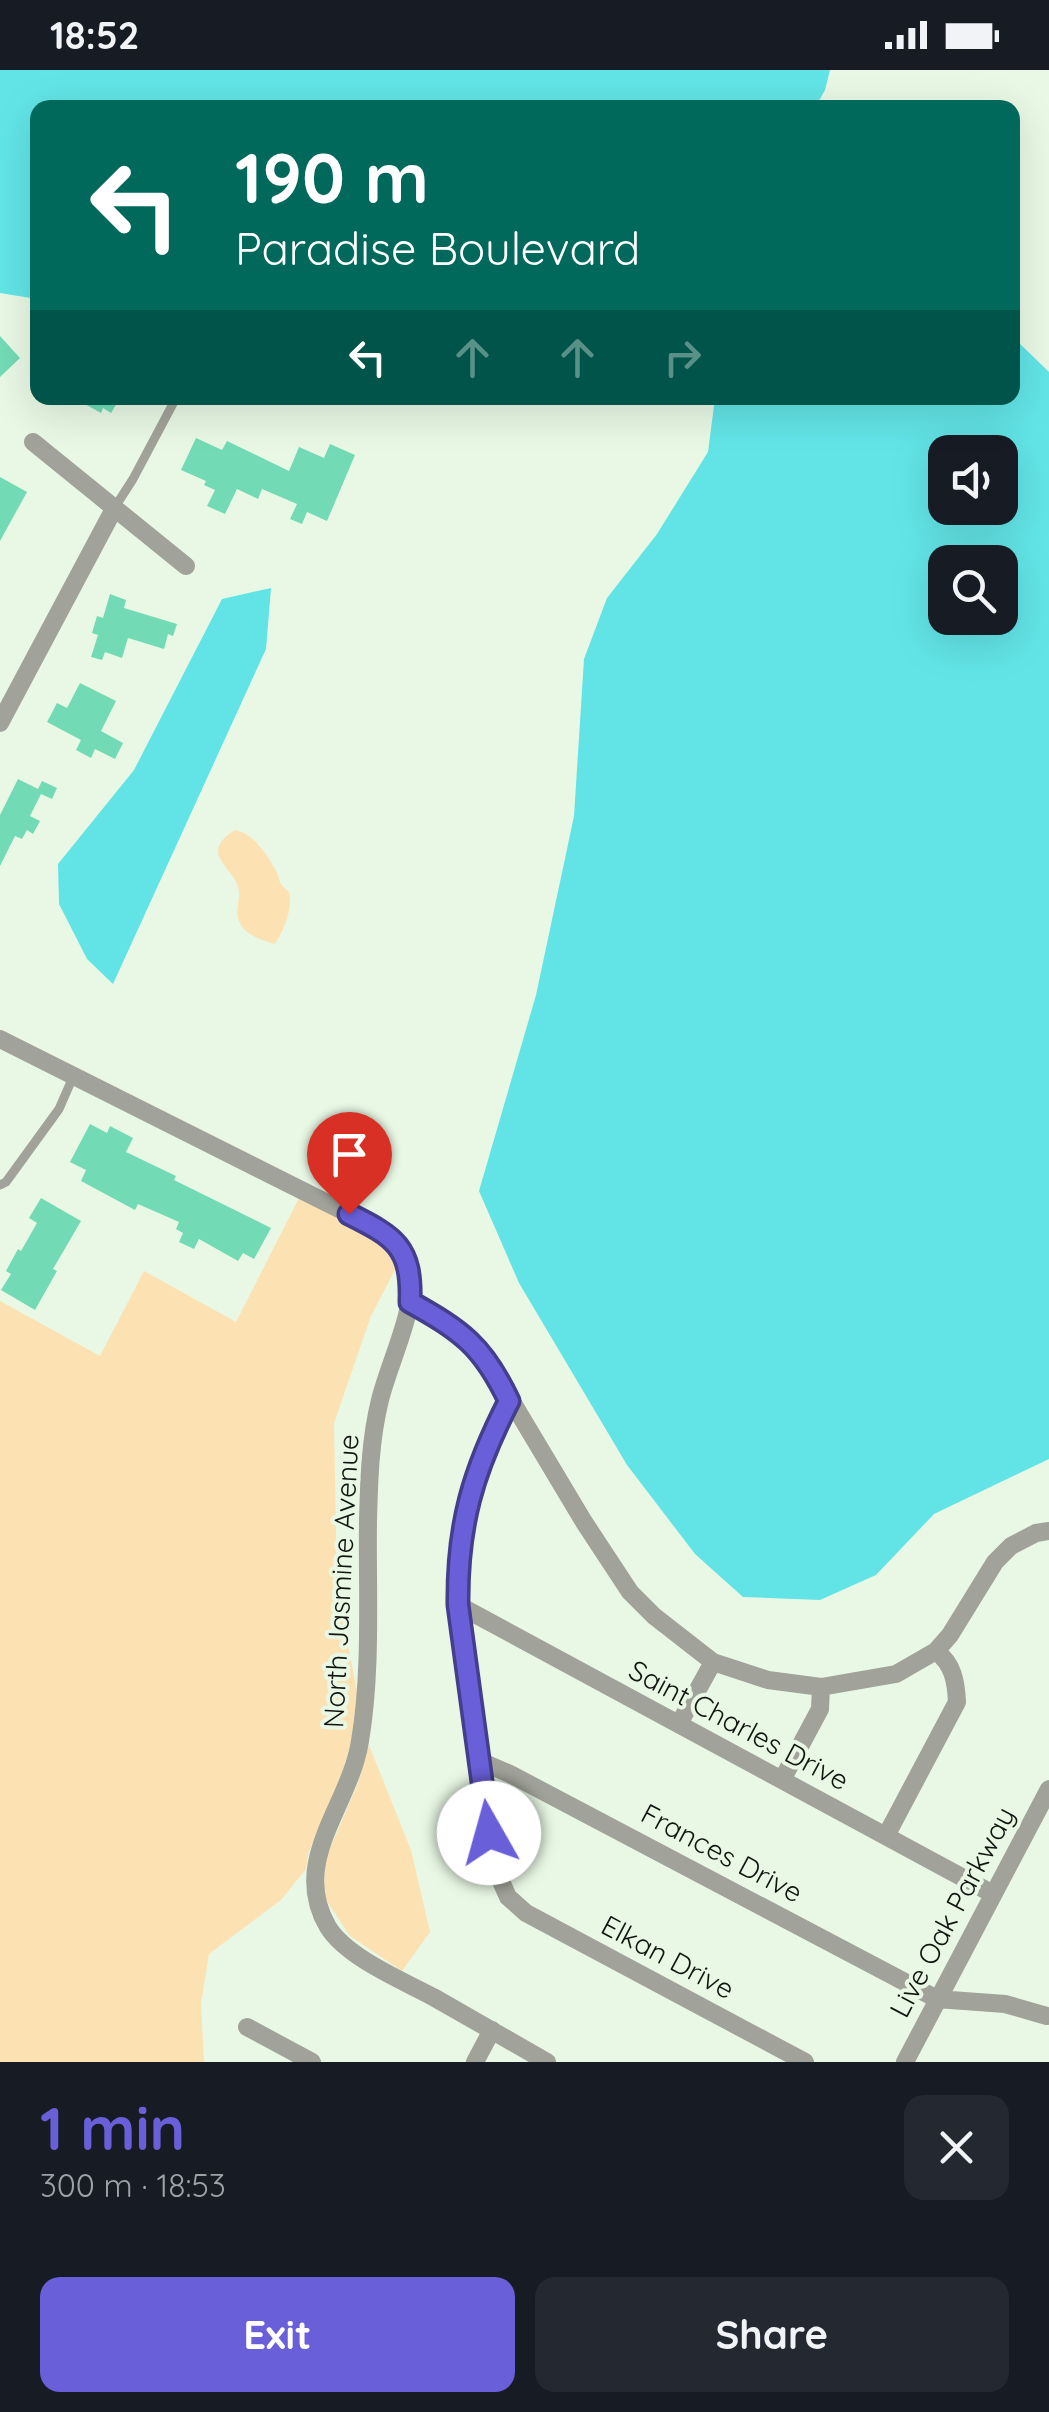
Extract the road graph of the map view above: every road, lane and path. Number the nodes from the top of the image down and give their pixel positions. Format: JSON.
{"nodes":[{"id":1,"x":172,"y":405,"type":"edge"},
{"id":2,"x":34,"y":442,"type":"dead end"},
{"id":3,"x":115,"y":507,"type":"junction"},
{"id":4,"x":186,"y":566,"type":"dead end"},
{"id":5,"x":0,"y":723,"type":"edge"},
{"id":6,"x":0,"y":1039,"type":"edge"},
{"id":7,"x":73,"y":1077,"type":"junction"},
{"id":8,"x":0,"y":1184,"type":"edge"},
{"id":9,"x":410,"y":1302,"type":"junction"},
{"id":10,"x":509,"y":1401,"type":"junction"},
{"id":11,"x":1049,"y":1530,"type":"edge"},
{"id":12,"x":458,"y":1605,"type":"junction"},
{"id":13,"x":936,"y":1651,"type":"junction"},
{"id":14,"x":713,"y":1662,"type":"junction"},
{"id":15,"x":821,"y":1686,"type":"junction"},
{"id":16,"x":679,"y":1724,"type":"junction"},
{"id":17,"x":480,"y":1761,"type":"junction"},
{"id":18,"x":782,"y":1780,"type":"junction"},
{"id":19,"x":1049,"y":1789,"type":"edge"},
{"id":20,"x":886,"y":1836,"type":"junction"},
{"id":21,"x":993,"y":1894,"type":"junction"},
{"id":22,"x":937,"y":1999,"type":"junction"},
{"id":23,"x":1046,"y":2016,"type":"dead end"},
{"id":24,"x":247,"y":2028,"type":"dead end"},
{"id":25,"x":492,"y":2030,"type":"junction"},
{"id":26,"x":312,"y":2062,"type":"edge"},
{"id":27,"x":475,"y":2062,"type":"edge"},
{"id":28,"x":547,"y":2062,"type":"edge"},
{"id":29,"x":804,"y":2062,"type":"edge"},
{"id":30,"x":905,"y":2062,"type":"edge"}],
"edges":[{"from":1,"to":3,"type":"lane"},
{"from":2,"to":3,"type":"street"},
{"from":3,"to":4,"type":"street"},
{"from":3,"to":5,"type":"street"},
{"from":6,"to":7,"type":"street","name":"North Jasmine Avenue"},
{"from":7,"to":8,"type":"lane"},
{"from":7,"to":9,"type":"street","name":"North Jasmine Avenue"},
{"from":9,"to":10,"type":"street"},
{"from":9,"to":25,"type":"street","name":"North Jasmine Avenue"},
{"from":10,"to":12,"type":"street"},
{"from":10,"to":14,"type":"street"},
{"from":11,"to":13,"type":"street"},
{"from":12,"to":16,"type":"street","name":"Saint Charles Drive"},
{"from":12,"to":17,"type":"street"},
{"from":13,"to":15,"type":"street"},
{"from":13,"to":20,"type":"street"},
{"from":14,"to":15,"type":"street"},
{"from":14,"to":16,"type":"street"},
{"from":15,"to":18,"type":"street"},
{"from":16,"to":18,"type":"street","name":"Saint Charles Drive"},
{"from":17,"to":22,"type":"street","name":"Frances Drive"},
{"from":17,"to":29,"type":"street","name":"Elkan Drive"},
{"from":18,"to":20,"type":"street","name":"Saint Charles Drive"},
{"from":19,"to":21,"type":"street","name":"Live Oak Parkway"},
{"from":20,"to":21,"type":"street","name":"Saint Charles Drive"},
{"from":21,"to":22,"type":"street","name":"Live Oak Parkway"},
{"from":22,"to":23,"type":"street"},
{"from":22,"to":30,"type":"street","name":"Live Oak Parkway"},
{"from":24,"to":26,"type":"street"},
{"from":25,"to":27,"type":"street"},
{"from":25,"to":28,"type":"street","name":"North Jasmine Avenue"}]}
